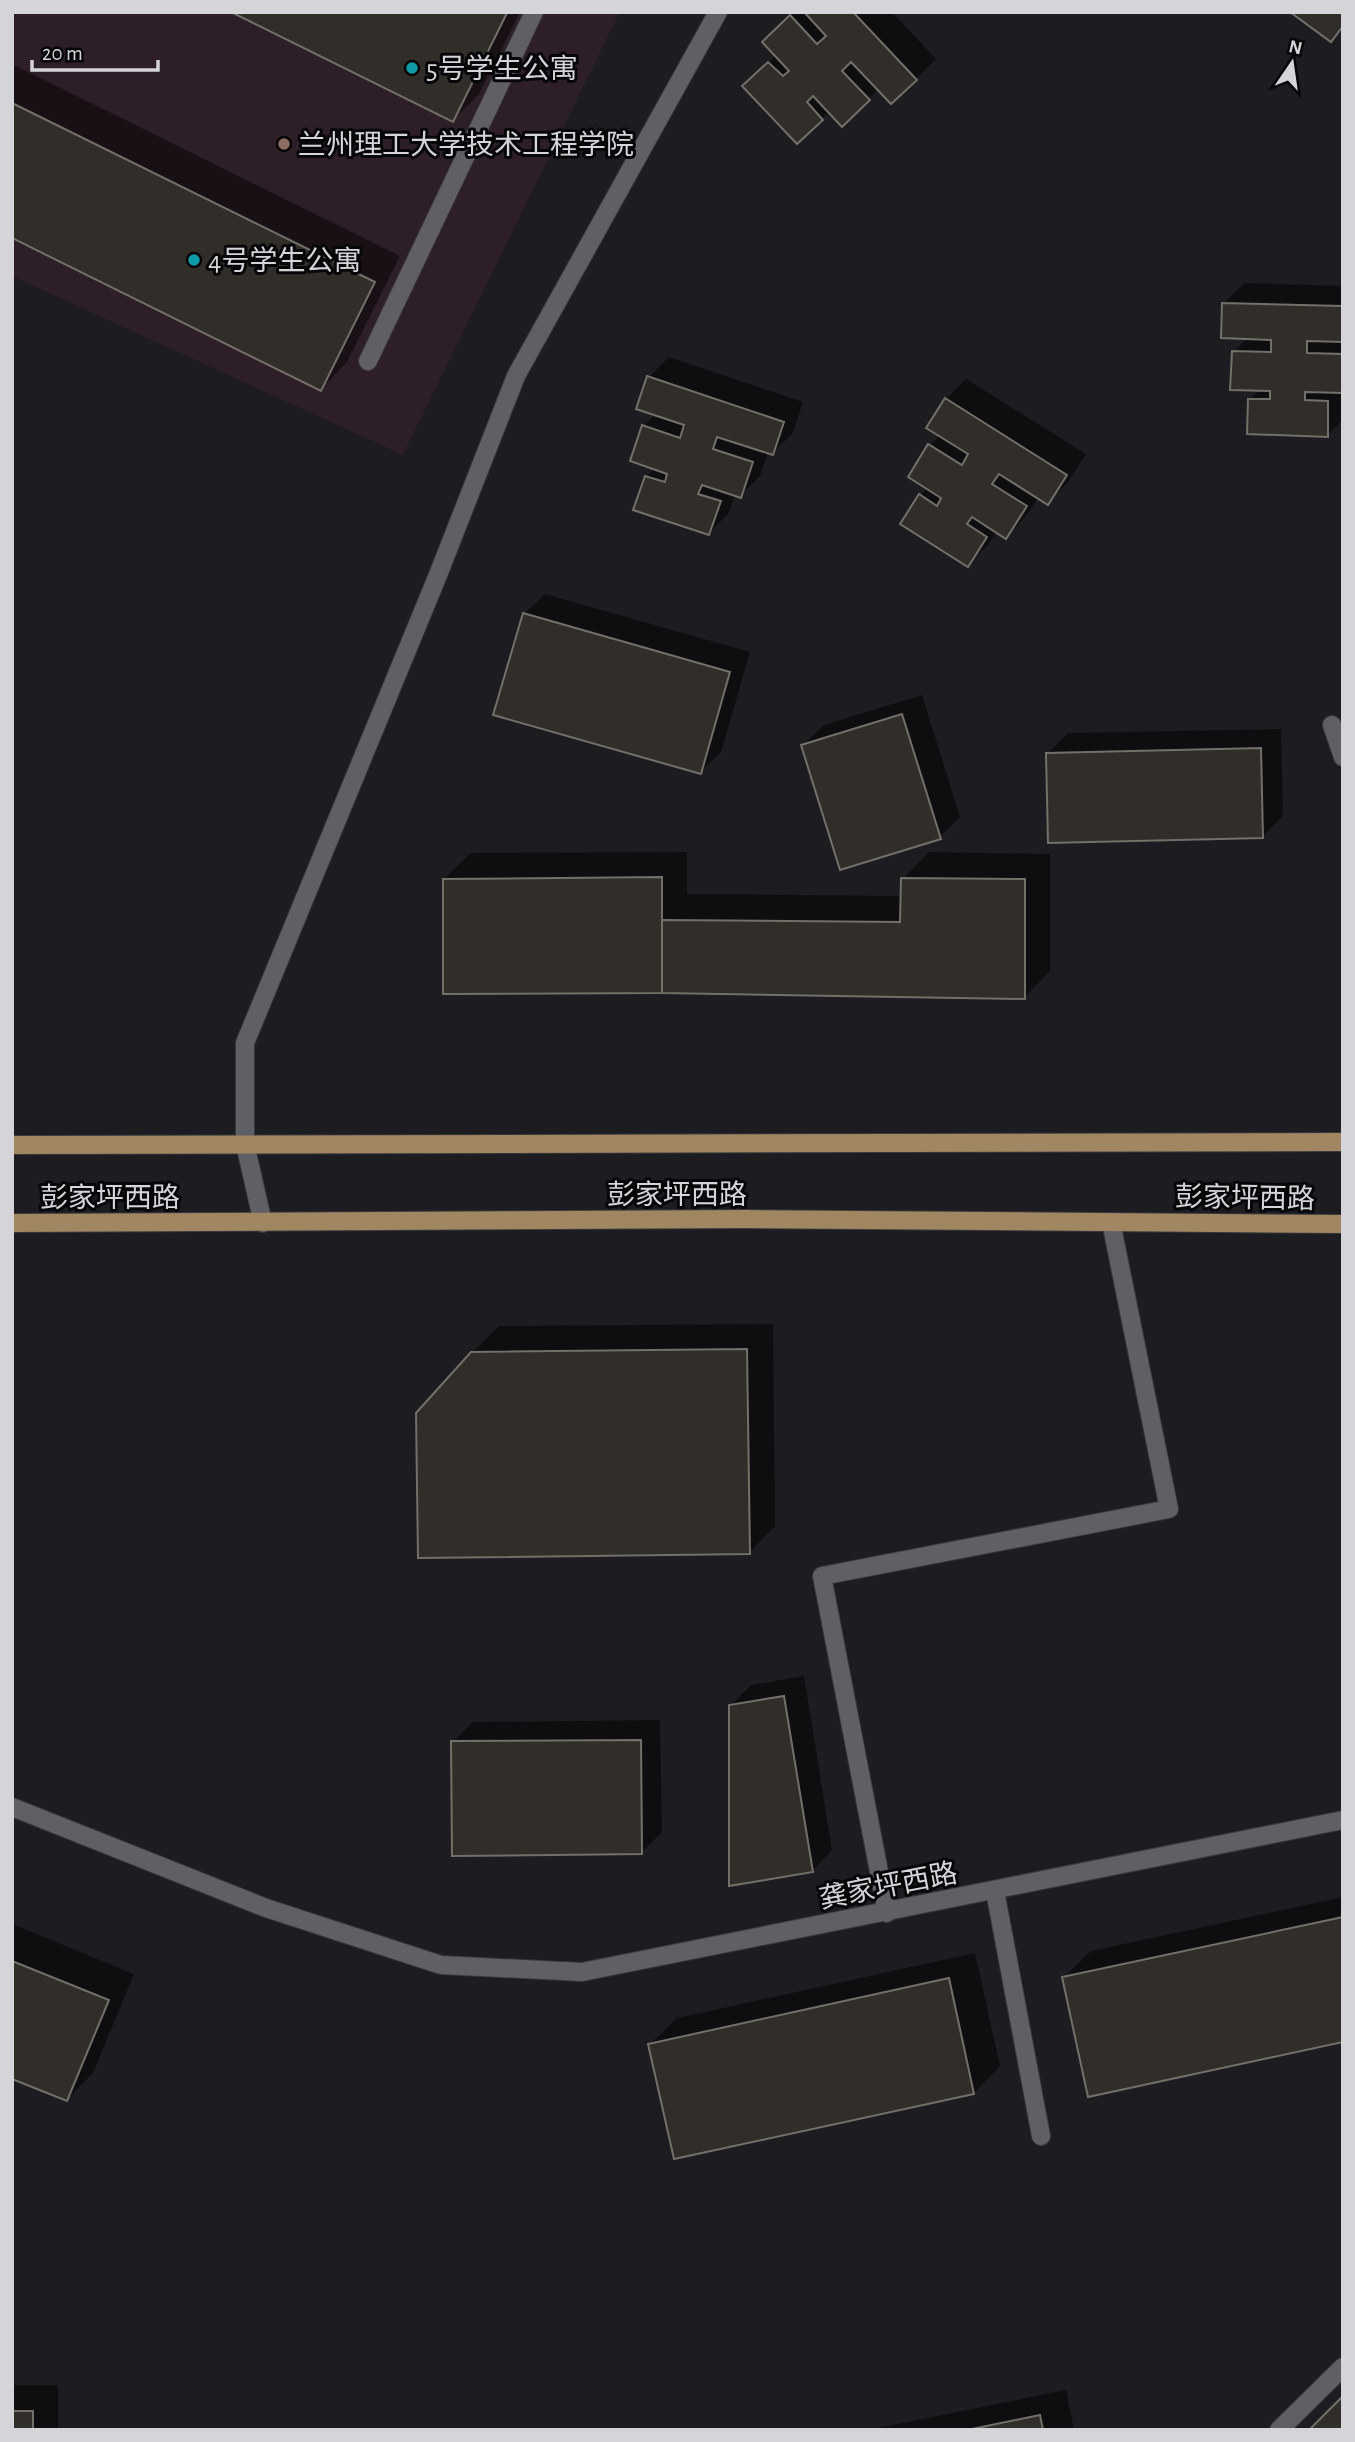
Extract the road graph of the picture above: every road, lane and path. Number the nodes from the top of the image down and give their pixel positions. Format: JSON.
{"nodes":[{"id":1,"x":534,"y":12,"type":"edge"},
{"id":2,"x":718,"y":12,"type":"edge"},
{"id":3,"x":368,"y":361,"type":"dead end"},
{"id":4,"x":1332,"y":725,"type":"dead end"},
{"id":5,"x":1343,"y":757,"type":"edge"},
{"id":6,"x":1343,"y":1142,"type":"edge"},
{"id":7,"x":245,"y":1144,"type":"junction"},
{"id":8,"x":12,"y":1145,"type":"edge"},
{"id":9,"x":1111,"y":1222,"type":"junction"},
{"id":10,"x":12,"y":1223,"type":"edge"},
{"id":11,"x":262,"y":1223,"type":"junction"},
{"id":12,"x":1343,"y":1224,"type":"edge"},
{"id":13,"x":12,"y":1807,"type":"edge"},
{"id":14,"x":1343,"y":1820,"type":"edge"},
{"id":15,"x":995,"y":1891,"type":"junction"},
{"id":16,"x":887,"y":1913,"type":"junction"},
{"id":17,"x":1041,"y":2136,"type":"dead end"},
{"id":18,"x":1343,"y":2367,"type":"edge"},
{"id":19,"x":1279,"y":2430,"type":"edge"}],
"edges":[{"from":1,"to":3,"type":"street"},
{"from":2,"to":7,"type":"street"},
{"from":4,"to":5,"type":"street"},
{"from":6,"to":7,"type":"main road","name":"彭家坪西路"},
{"from":7,"to":8,"type":"main road","name":"彭家坪西路"},
{"from":7,"to":11,"type":"street"},
{"from":9,"to":11,"type":"main road","name":"彭家坪西路"},
{"from":9,"to":12,"type":"main road","name":"彭家坪西路"},
{"from":9,"to":16,"type":"street"},
{"from":10,"to":11,"type":"main road","name":"彭家坪西路"},
{"from":13,"to":16,"type":"street","name":"龚家坪西路"},
{"from":14,"to":15,"type":"street","name":"龚家坪西路"},
{"from":15,"to":16,"type":"street","name":"龚家坪西路"},
{"from":15,"to":17,"type":"street"},
{"from":18,"to":19,"type":"street"}]}
